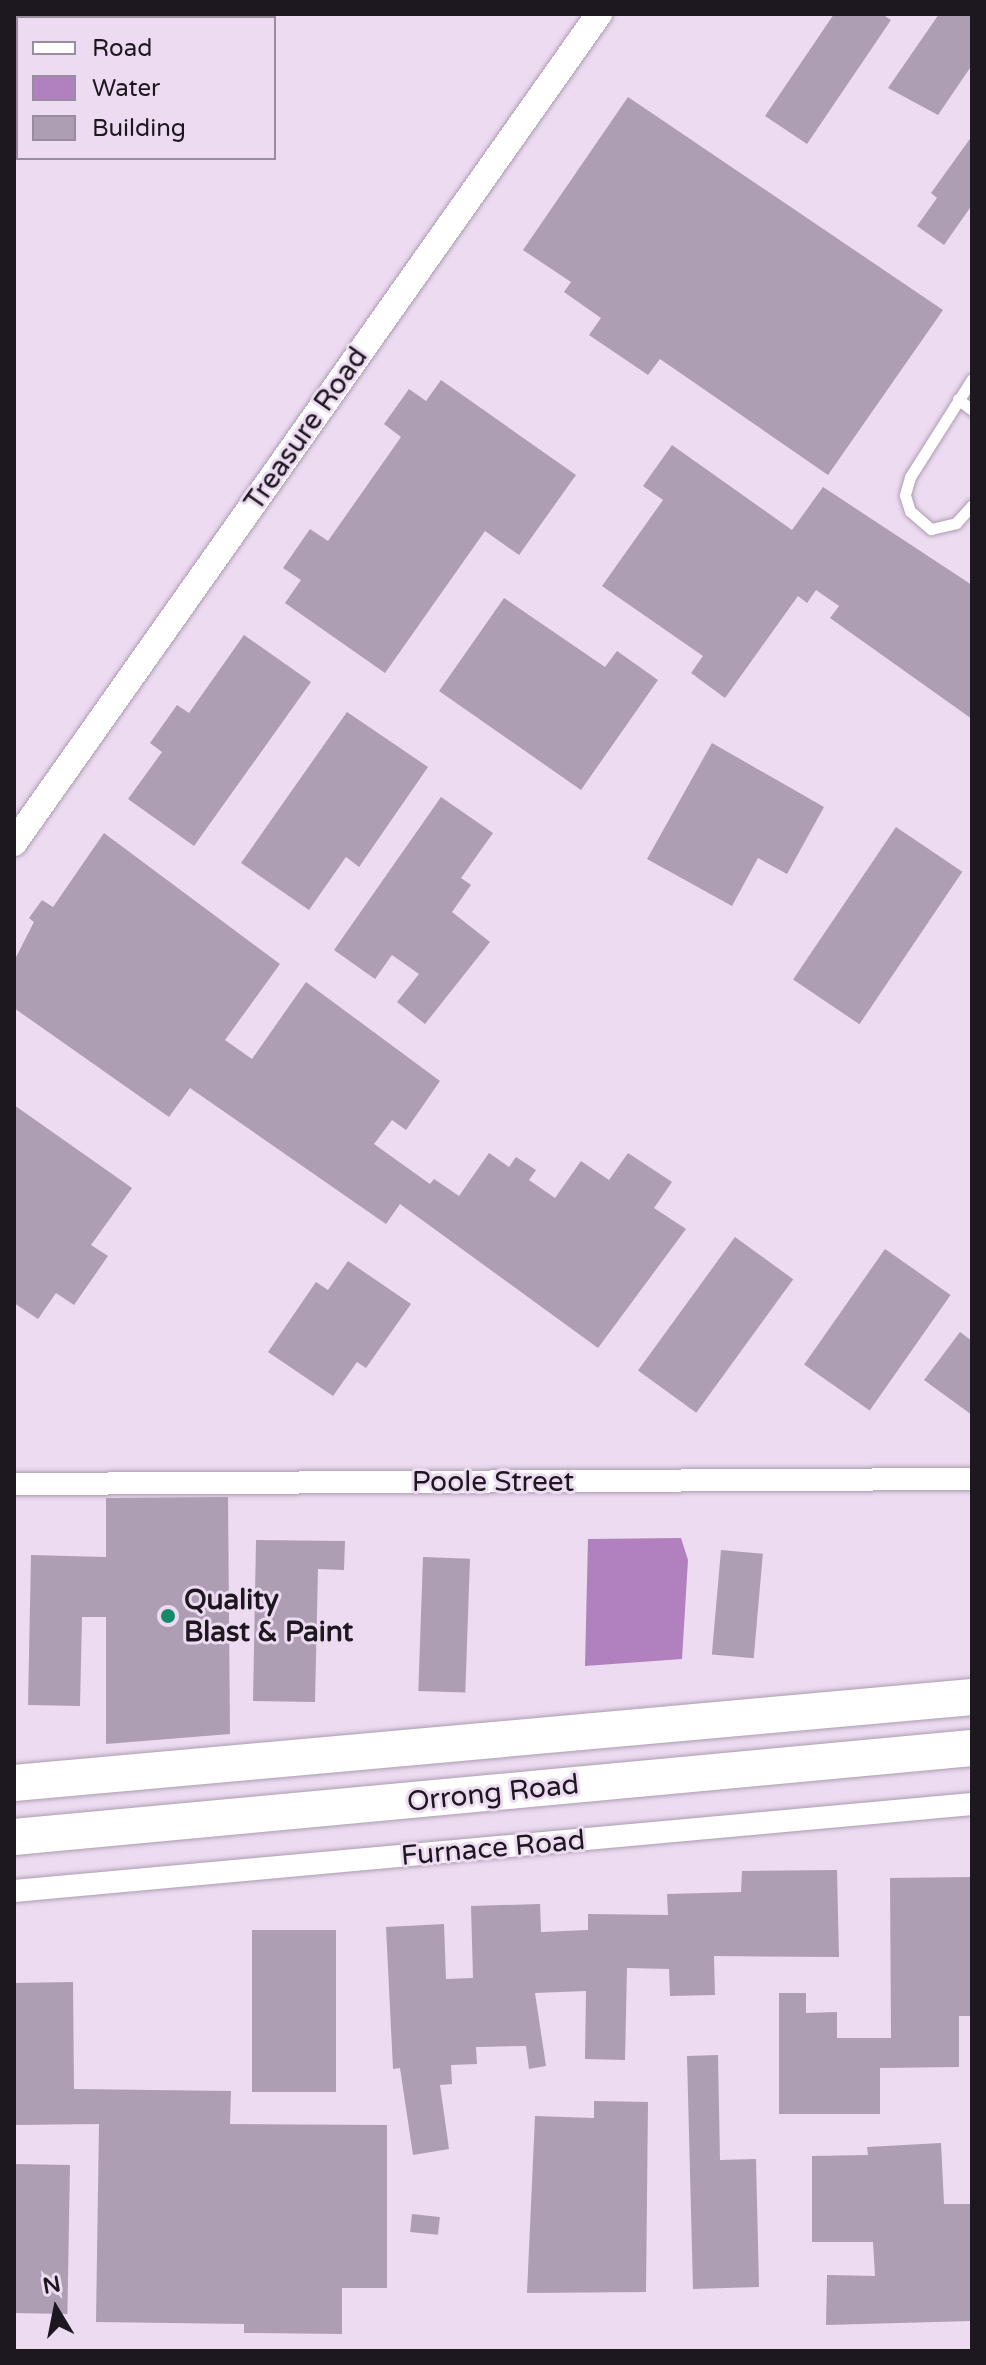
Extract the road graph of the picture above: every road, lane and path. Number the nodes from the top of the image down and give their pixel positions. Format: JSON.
{"nodes":[{"id":1,"x":599,"y":14,"type":"edge"},
{"id":2,"x":972,"y":379,"type":"edge"},
{"id":3,"x":958,"y":399,"type":"junction"},
{"id":4,"x":972,"y":410,"type":"edge"},
{"id":5,"x":972,"y":505,"type":"edge"},
{"id":6,"x":14,"y":843,"type":"edge"},
{"id":7,"x":972,"y":1479,"type":"edge"},
{"id":8,"x":14,"y":1484,"type":"edge"},
{"id":9,"x":972,"y":1697,"type":"edge"},
{"id":10,"x":972,"y":1748,"type":"edge"},
{"id":11,"x":14,"y":1783,"type":"edge"},
{"id":12,"x":972,"y":1804,"type":"edge"},
{"id":13,"x":14,"y":1837,"type":"edge"},
{"id":14,"x":14,"y":1891,"type":"edge"}],
"edges":[{"from":1,"to":6,"type":"street","name":"Treasure Road"},
{"from":2,"to":3,"type":"lane"},
{"from":3,"to":4,"type":"lane"},
{"from":3,"to":5,"type":"lane"},
{"from":7,"to":8,"type":"street","name":"Poole Street"},
{"from":9,"to":11,"type":"highway","name":"Orrong Road"},
{"from":10,"to":13,"type":"highway","name":"Orrong Road"},
{"from":12,"to":14,"type":"street","name":"Furnace Road"}]}
